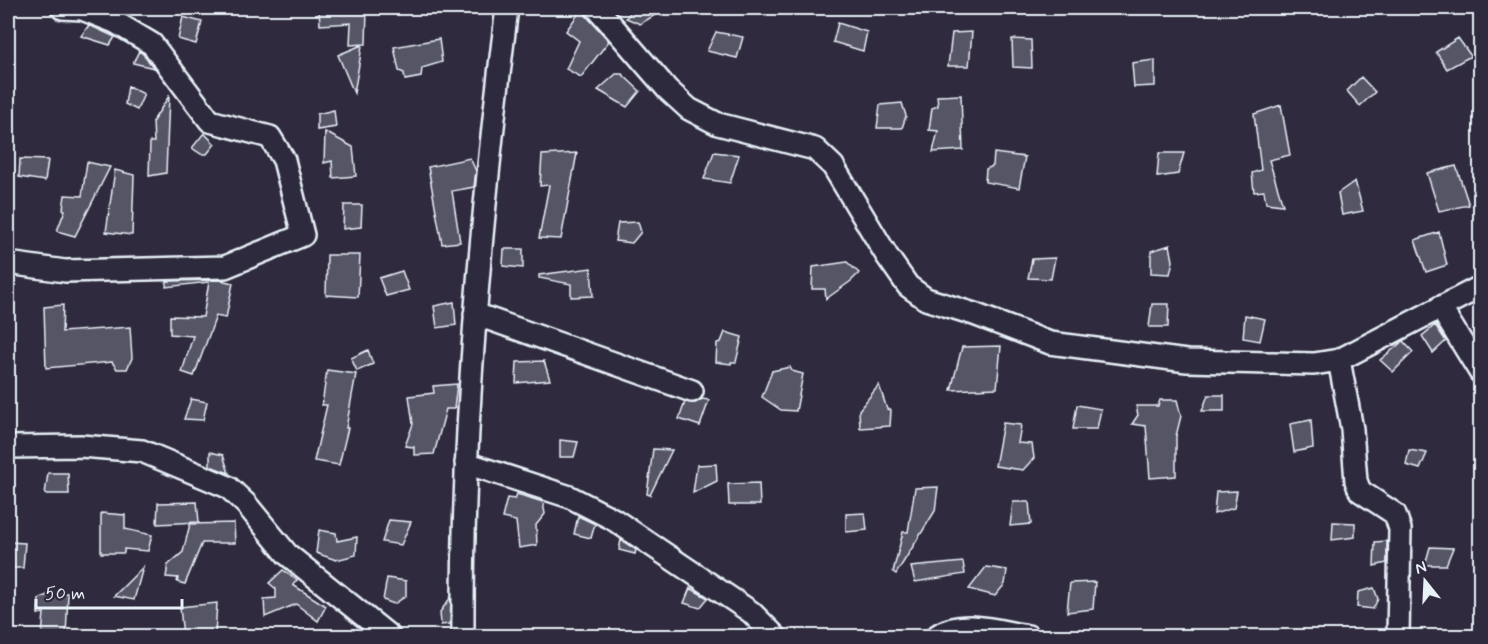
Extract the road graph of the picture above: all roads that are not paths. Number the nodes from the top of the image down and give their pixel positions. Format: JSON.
{"nodes":[{"id":1,"x":62,"y":8,"type":"edge"},
{"id":2,"x":507,"y":8,"type":"edge"},
{"id":3,"x":597,"y":8,"type":"edge"},
{"id":4,"x":8,"y":263,"type":"edge"},
{"id":5,"x":1480,"y":287,"type":"edge"},
{"id":6,"x":1440,"y":307,"type":"junction"},
{"id":7,"x":475,"y":314,"type":"junction"},
{"id":8,"x":1339,"y":360,"type":"junction"},
{"id":9,"x":1480,"y":372,"type":"edge"},
{"id":10,"x":692,"y":391,"type":"dead end"},
{"id":11,"x":8,"y":447,"type":"edge"},
{"id":12,"x":466,"y":463,"type":"junction"},
{"id":13,"x":389,"y":636,"type":"edge"},
{"id":14,"x":463,"y":636,"type":"edge"},
{"id":15,"x":775,"y":636,"type":"edge"},
{"id":16,"x":937,"y":636,"type":"edge"},
{"id":17,"x":1028,"y":636,"type":"edge"},
{"id":18,"x":1398,"y":636,"type":"edge"}],
"edges":[{"from":1,"to":4,"type":"street"},
{"from":2,"to":7,"type":"street"},
{"from":3,"to":8,"type":"street"},
{"from":5,"to":6,"type":"street"},
{"from":6,"to":8,"type":"street"},
{"from":6,"to":9,"type":"street"},
{"from":7,"to":10,"type":"street"},
{"from":7,"to":12,"type":"street"},
{"from":8,"to":18,"type":"street"},
{"from":11,"to":13,"type":"street"},
{"from":12,"to":14,"type":"street"},
{"from":12,"to":15,"type":"street"},
{"from":16,"to":17,"type":"street"}]}
